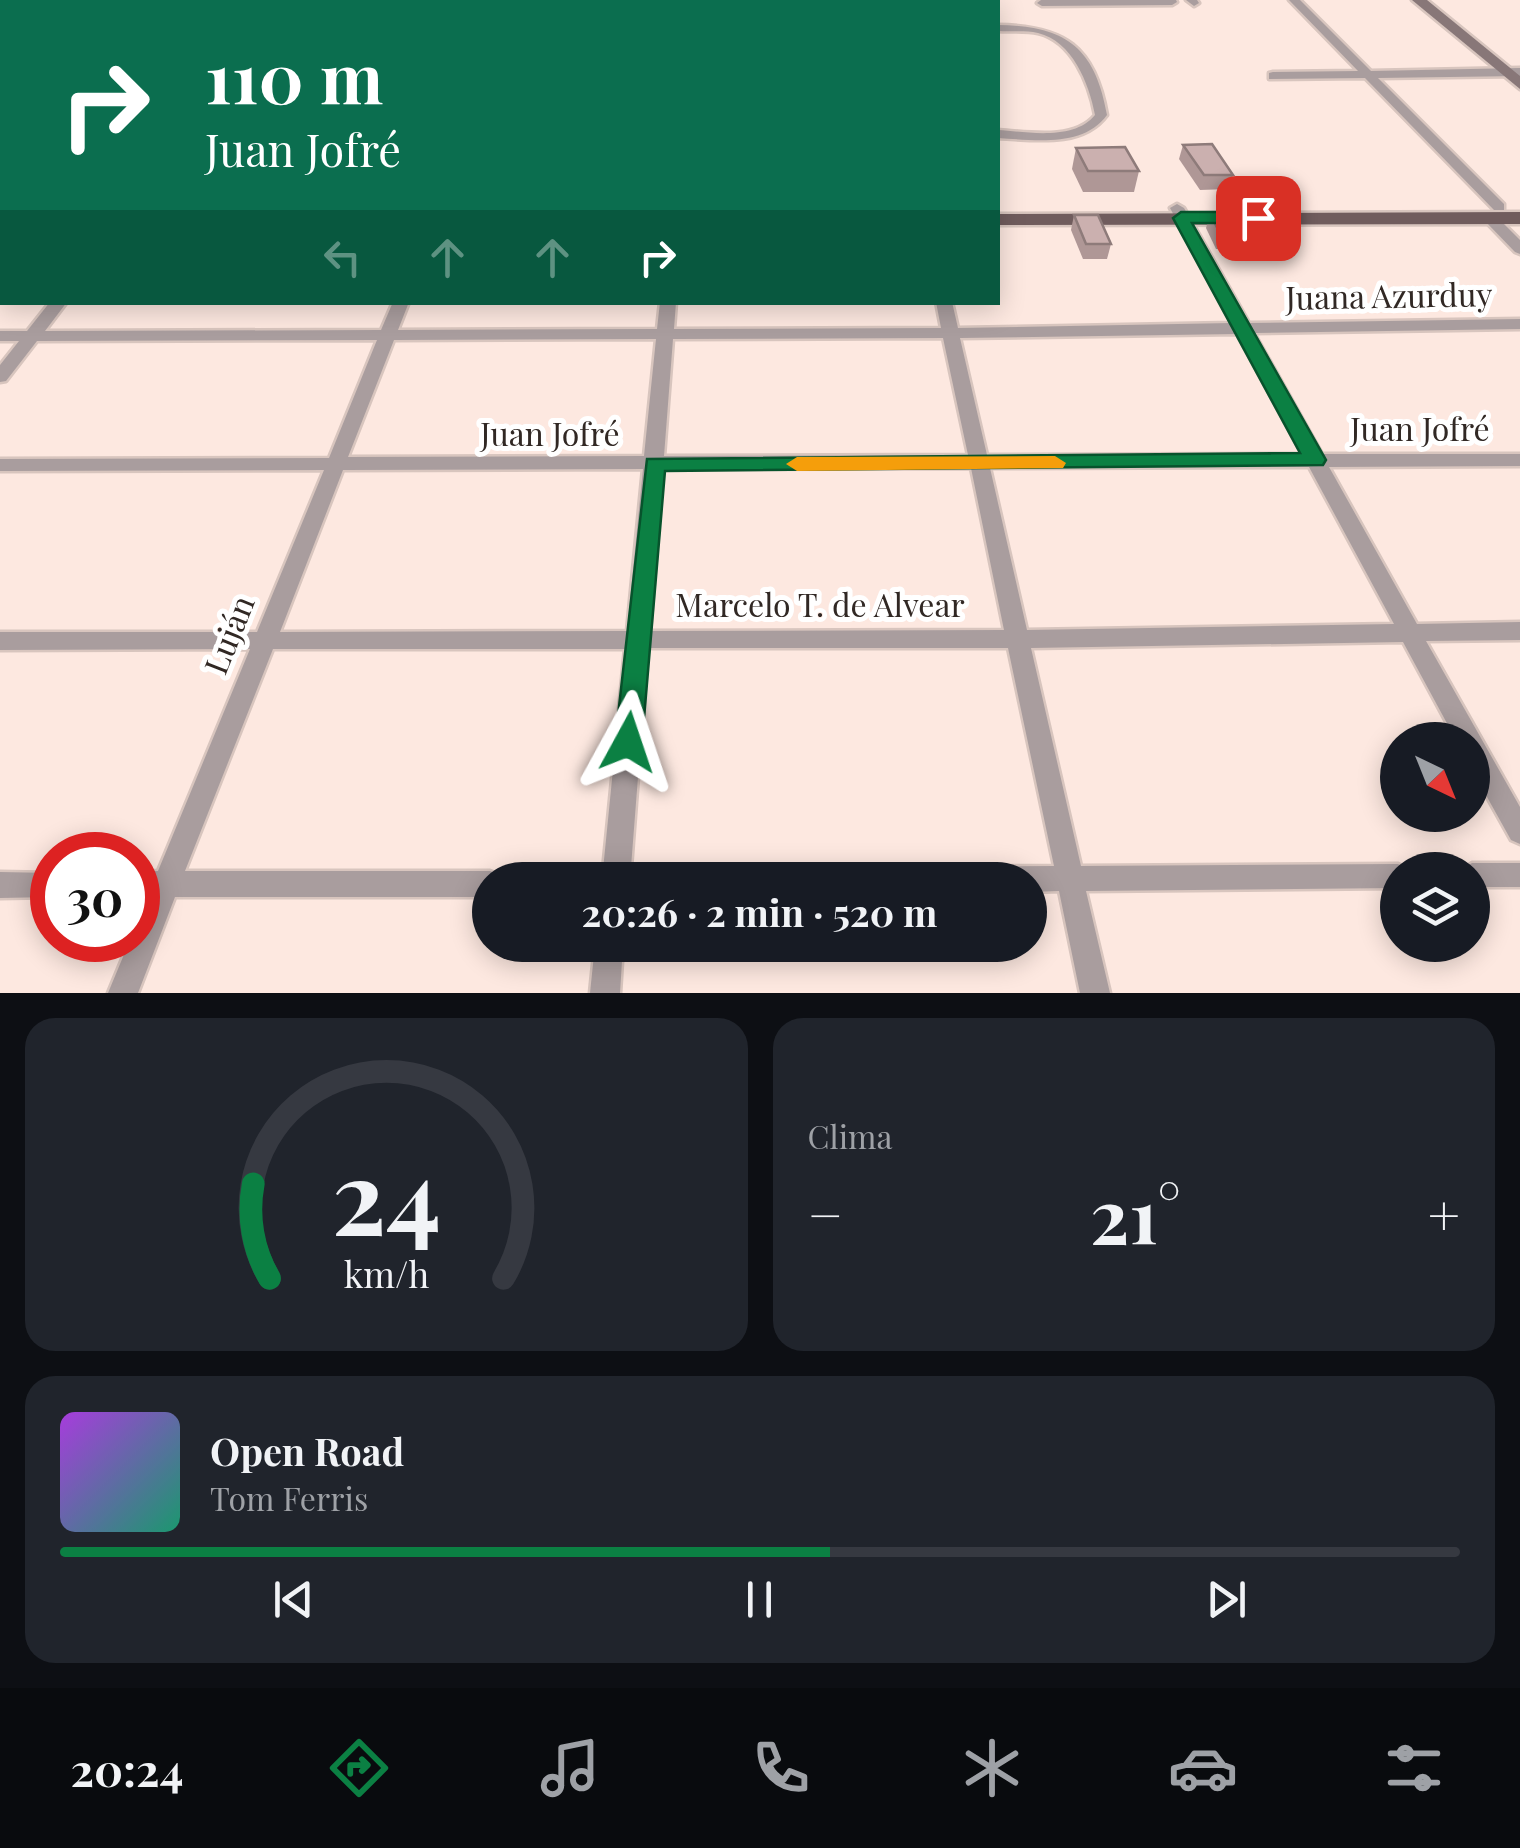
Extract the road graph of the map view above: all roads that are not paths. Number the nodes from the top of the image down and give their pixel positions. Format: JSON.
{"nodes":[{"id":1,"x":1191,"y":0,"type":"edge"},
{"id":2,"x":1294,"y":0,"type":"edge"},
{"id":3,"x":1419,"y":0,"type":"edge"},
{"id":4,"x":1172,"y":1,"type":"edge"},
{"id":5,"x":1041,"y":2,"type":"edge"},
{"id":6,"x":1000,"y":28,"type":"edge"},
{"id":7,"x":1054,"y":36,"type":"junction"},
{"id":8,"x":1513,"y":72,"type":"edge"},
{"id":9,"x":1367,"y":74,"type":"junction"},
{"id":10,"x":1273,"y":76,"type":"dead end"},
{"id":11,"x":1520,"y":84,"type":"edge"},
{"id":12,"x":1000,"y":134,"type":"edge"},
{"id":13,"x":1520,"y":206,"type":"edge"},
{"id":14,"x":1000,"y":208,"type":"edge"},
{"id":15,"x":1495,"y":212,"type":"junction"},
{"id":16,"x":1179,"y":213,"type":"junction"},
{"id":17,"x":1520,"y":218,"type":"edge"},
{"id":18,"x":1000,"y":220,"type":"edge"},
{"id":19,"x":1520,"y":249,"type":"edge"},
{"id":20,"x":57,"y":305,"type":"edge"},
{"id":21,"x":399,"y":305,"type":"edge"},
{"id":22,"x":668,"y":305,"type":"edge"},
{"id":23,"x":945,"y":305,"type":"edge"},
{"id":24,"x":1520,"y":324,"type":"edge"},
{"id":25,"x":1243,"y":331,"type":"junction"},
{"id":26,"x":665,"y":333,"type":"junction"},
{"id":27,"x":950,"y":333,"type":"junction"},
{"id":28,"x":388,"y":334,"type":"junction"},
{"id":29,"x":0,"y":336,"type":"edge"},
{"id":30,"x":32,"y":336,"type":"junction"},
{"id":31,"x":0,"y":377,"type":"edge"},
{"id":32,"x":1315,"y":460,"type":"junction"},
{"id":33,"x":1520,"y":460,"type":"edge"},
{"id":34,"x":655,"y":464,"type":"junction"},
{"id":35,"x":978,"y":464,"type":"junction"},
{"id":36,"x":0,"y":465,"type":"edge"},
{"id":37,"x":334,"y":466,"type":"junction"},
{"id":38,"x":1520,"y":631,"type":"edge"},
{"id":39,"x":1411,"y":634,"type":"junction"},
{"id":40,"x":638,"y":638,"type":"junction"},
{"id":41,"x":1018,"y":638,"type":"junction"},
{"id":42,"x":0,"y":640,"type":"edge"},
{"id":43,"x":262,"y":640,"type":"junction"},
{"id":44,"x":1459,"y":722,"type":"edge"},
{"id":45,"x":1490,"y":778,"type":"edge"},
{"id":46,"x":1520,"y":832,"type":"edge"},
{"id":47,"x":618,"y":862,"type":"edge"},
{"id":48,"x":1520,"y":875,"type":"edge"},
{"id":49,"x":1380,"y":876,"type":"edge"},
{"id":50,"x":1490,"y":876,"type":"edge"},
{"id":51,"x":1047,"y":878,"type":"edge"},
{"id":52,"x":1070,"y":878,"type":"junction"},
{"id":53,"x":30,"y":884,"type":"edge"},
{"id":54,"x":160,"y":884,"type":"edge"},
{"id":55,"x":168,"y":884,"type":"junction"},
{"id":56,"x":472,"y":884,"type":"edge"},
{"id":57,"x":0,"y":885,"type":"edge"},
{"id":58,"x":607,"y":962,"type":"edge"},
{"id":59,"x":123,"y":993,"type":"edge"},
{"id":60,"x":604,"y":993,"type":"edge"},
{"id":61,"x":1095,"y":993,"type":"edge"}],
"edges":[{"from":1,"to":4,"type":"street"},
{"from":2,"to":9,"type":"street"},
{"from":3,"to":8,"type":"street"},
{"from":4,"to":5,"type":"street"},
{"from":5,"to":7,"type":"street"},
{"from":6,"to":7,"type":"street"},
{"from":7,"to":12,"type":"street"},
{"from":8,"to":9,"type":"street"},
{"from":8,"to":11,"type":"street"},
{"from":9,"to":10,"type":"street"},
{"from":9,"to":15,"type":"street"},
{"from":13,"to":15,"type":"main road"},
{"from":14,"to":16,"type":"main road"},
{"from":15,"to":16,"type":"main road"},
{"from":15,"to":17,"type":"main road"},
{"from":15,"to":19,"type":"street"},
{"from":16,"to":18,"type":"main road"},
{"from":16,"to":25,"type":"street"},
{"from":20,"to":30,"type":"street"},
{"from":21,"to":28,"type":"street","name":"Luján"},
{"from":22,"to":26,"type":"street"},
{"from":23,"to":27,"type":"street"},
{"from":24,"to":25,"type":"street","name":"Juana Azurduy"},
{"from":25,"to":27,"type":"street","name":"Juana Azurduy"},
{"from":25,"to":32,"type":"street"},
{"from":26,"to":27,"type":"street","name":"Juana Azurduy"},
{"from":26,"to":28,"type":"street","name":"Juana Azurduy"},
{"from":26,"to":34,"type":"street"},
{"from":27,"to":35,"type":"street"},
{"from":28,"to":30,"type":"street","name":"Juana Azurduy"},
{"from":28,"to":37,"type":"street","name":"Luján"},
{"from":29,"to":30,"type":"street","name":"Juana Azurduy"},
{"from":30,"to":31,"type":"street"},
{"from":32,"to":33,"type":"street","name":"Juan Jofré"},
{"from":32,"to":35,"type":"street","name":"Juan Jofré"},
{"from":32,"to":39,"type":"street"},
{"from":34,"to":35,"type":"street","name":"Juan Jofré"},
{"from":34,"to":37,"type":"street","name":"Juan Jofré"},
{"from":34,"to":40,"type":"street"},
{"from":35,"to":41,"type":"street"},
{"from":36,"to":37,"type":"street","name":"Juan Jofré"},
{"from":37,"to":43,"type":"street","name":"Luján"},
{"from":38,"to":39,"type":"street","name":"Marcelo T. de Alvear"},
{"from":39,"to":41,"type":"street","name":"Marcelo T. de Alvear"},
{"from":39,"to":44,"type":"street"},
{"from":40,"to":41,"type":"street","name":"Marcelo T. de Alvear"},
{"from":40,"to":43,"type":"street","name":"Marcelo T. de Alvear"},
{"from":40,"to":47,"type":"street"},
{"from":41,"to":52,"type":"street"},
{"from":42,"to":43,"type":"street","name":"Marcelo T. de Alvear"},
{"from":43,"to":55,"type":"street","name":"Luján"},
{"from":45,"to":46,"type":"street"},
{"from":48,"to":50,"type":"street"},
{"from":49,"to":52,"type":"street"},
{"from":51,"to":52,"type":"street"},
{"from":52,"to":61,"type":"street"},
{"from":53,"to":57,"type":"street"},
{"from":54,"to":55,"type":"street"},
{"from":55,"to":56,"type":"street"},
{"from":55,"to":59,"type":"street","name":"Luján"},
{"from":58,"to":60,"type":"street"}]}
